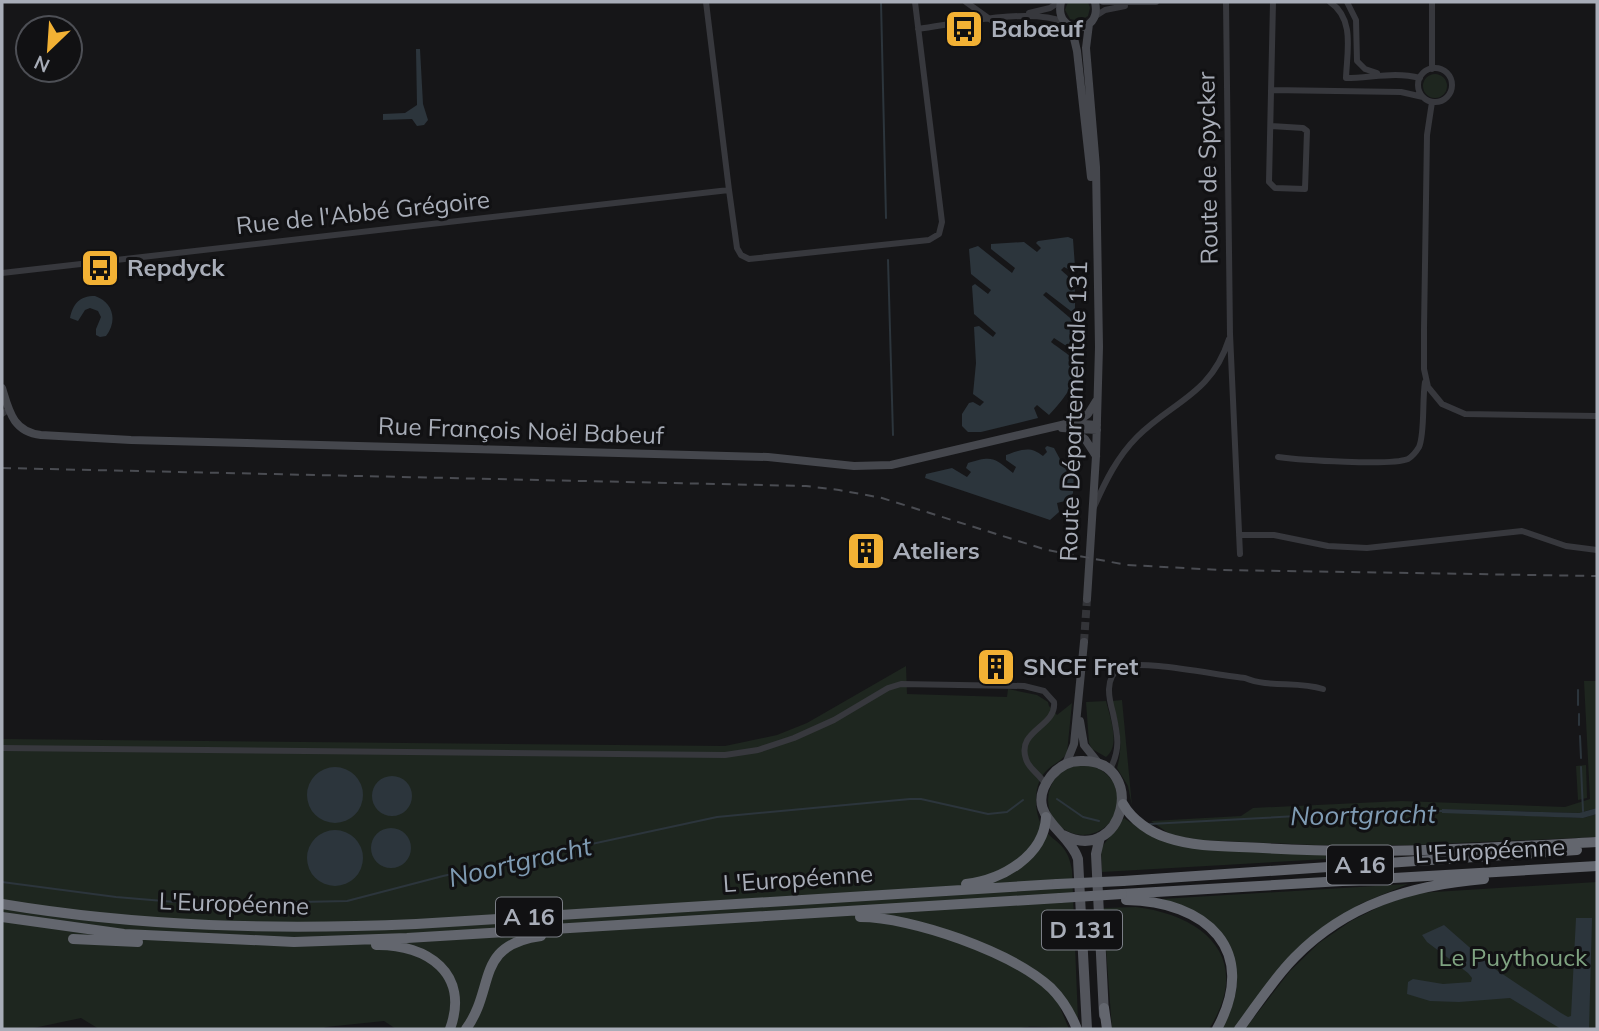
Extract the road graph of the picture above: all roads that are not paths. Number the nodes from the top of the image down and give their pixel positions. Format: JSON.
{"nodes":[{"id":1,"x":706,"y":2,"type":"edge"},
{"id":2,"x":915,"y":2,"type":"edge"},
{"id":3,"x":967,"y":2,"type":"edge"},
{"id":4,"x":1060,"y":2,"type":"edge"},
{"id":5,"x":1095,"y":2,"type":"edge"},
{"id":6,"x":1103,"y":2,"type":"edge"},
{"id":7,"x":1156,"y":2,"type":"edge"},
{"id":8,"x":1226,"y":2,"type":"edge"},
{"id":9,"x":1273,"y":2,"type":"edge"},
{"id":10,"x":1330,"y":2,"type":"edge"},
{"id":11,"x":1347,"y":2,"type":"edge"},
{"id":12,"x":1432,"y":2,"type":"edge"},
{"id":13,"x":1140,"y":3,"type":"edge"},
{"id":14,"x":1017,"y":17,"type":"junction"},
{"id":15,"x":991,"y":20,"type":"junction"},
{"id":16,"x":1092,"y":20,"type":"junction"},
{"id":17,"x":1065,"y":23,"type":"junction"},
{"id":18,"x":918,"y":29,"type":"junction"},
{"id":19,"x":1432,"y":69,"type":"junction"},
{"id":20,"x":1383,"y":75,"type":"junction"},
{"id":21,"x":1419,"y":80,"type":"junction"},
{"id":22,"x":1271,"y":90,"type":"junction"},
{"id":23,"x":1401,"y":92,"type":"junction"},
{"id":24,"x":1423,"y":97,"type":"junction"},
{"id":25,"x":1432,"y":102,"type":"junction"},
{"id":26,"x":1271,"y":126,"type":"junction"},
{"id":27,"x":729,"y":190,"type":"junction"},
{"id":28,"x":1096,"y":225,"type":"junction"},
{"id":29,"x":2,"y":273,"type":"edge"},
{"id":30,"x":1230,"y":334,"type":"junction"},
{"id":31,"x":1426,"y":380,"type":"junction"},
{"id":32,"x":2,"y":388,"type":"edge"},
{"id":33,"x":1098,"y":395,"type":"junction"},
{"id":34,"x":5,"y":412,"type":"edge"},
{"id":35,"x":1597,"y":416,"type":"edge"},
{"id":36,"x":1076,"y":422,"type":"junction"},
{"id":37,"x":1097,"y":427,"type":"junction"},
{"id":38,"x":1066,"y":428,"type":"junction"},
{"id":39,"x":1048,"y":429,"type":"junction"},
{"id":40,"x":1096,"y":456,"type":"junction"},
{"id":41,"x":1278,"y":457,"type":"dead end"},
{"id":42,"x":1093,"y":509,"type":"junction"},
{"id":43,"x":1239,"y":535,"type":"junction"},
{"id":44,"x":1597,"y":550,"type":"edge"},
{"id":45,"x":1240,"y":554,"type":"dead end"},
{"id":46,"x":1087,"y":599,"type":"tunnel mouth"},
{"id":47,"x":1084,"y":642,"type":"tunnel mouth"},
{"id":48,"x":1323,"y":689,"type":"dead end"},
{"id":49,"x":1079,"y":704,"type":"junction"},
{"id":50,"x":2,"y":748,"type":"edge"},
{"id":51,"x":1066,"y":764,"type":"junction"},
{"id":52,"x":1032,"y":768,"type":"junction"},
{"id":53,"x":1104,"y":768,"type":"junction"},
{"id":54,"x":1053,"y":774,"type":"junction"},
{"id":55,"x":1046,"y":786,"type":"junction"},
{"id":56,"x":1122,"y":804,"type":"junction"},
{"id":57,"x":1046,"y":817,"type":"junction"},
{"id":58,"x":1063,"y":835,"type":"junction"},
{"id":59,"x":1100,"y":837,"type":"junction"},
{"id":60,"x":1597,"y":842,"type":"edge"},
{"id":61,"x":1597,"y":848,"type":"edge"},
{"id":62,"x":1597,"y":866,"type":"edge"},
{"id":63,"x":881,"y":895,"type":"junction"},
{"id":64,"x":1123,"y":897,"type":"junction"},
{"id":65,"x":2,"y":904,"type":"edge"},
{"id":66,"x":789,"y":915,"type":"junction"},
{"id":67,"x":2,"y":917,"type":"edge"},
{"id":68,"x":656,"y":923,"type":"junction"},
{"id":69,"x":73,"y":939,"type":"dead end"},
{"id":70,"x":225,"y":940,"type":"junction"},
{"id":71,"x":281,"y":942,"type":"junction"},
{"id":72,"x":1104,"y":1008,"type":"joint"},
{"id":73,"x":450,"y":1029,"type":"edge"},
{"id":74,"x":466,"y":1029,"type":"edge"},
{"id":75,"x":1077,"y":1029,"type":"edge"},
{"id":76,"x":1087,"y":1029,"type":"edge"},
{"id":77,"x":1105,"y":1029,"type":"edge"},
{"id":78,"x":1217,"y":1029,"type":"edge"},
{"id":79,"x":1239,"y":1029,"type":"edge"}],
"edges":[{"from":1,"to":27,"type":"street"},
{"from":2,"to":18,"type":"street"},
{"from":3,"to":15,"type":"street"},
{"from":4,"to":14,"type":"street"},
{"from":4,"to":17,"type":"street","name":"Route Départementale 131"},
{"from":5,"to":16,"type":"street","name":"Route Départementale 131"},
{"from":6,"to":13,"type":"street"},
{"from":7,"to":13,"type":"street"},
{"from":8,"to":30,"type":"street","name":"Route de Spycker"},
{"from":9,"to":22,"type":"street"},
{"from":10,"to":20,"type":"street"},
{"from":11,"to":20,"type":"street"},
{"from":12,"to":19,"type":"street"},
{"from":13,"to":16,"type":"street"},
{"from":14,"to":15,"type":"street"},
{"from":14,"to":17,"type":"street"},
{"from":15,"to":18,"type":"street"},
{"from":16,"to":17,"type":"street"},
{"from":16,"to":28,"type":"street","name":"Route Départementale 131"},
{"from":17,"to":28,"type":"street","name":"Route Départementale 131"},
{"from":18,"to":27,"type":"street"},
{"from":19,"to":21,"type":"street"},
{"from":19,"to":25,"type":"street"},
{"from":20,"to":21,"type":"street"},
{"from":21,"to":23,"type":"street"},
{"from":21,"to":24,"type":"street"},
{"from":22,"to":23,"type":"street"},
{"from":22,"to":26,"type":"street"},
{"from":23,"to":24,"type":"street"},
{"from":24,"to":25,"type":"street"},
{"from":25,"to":31,"type":"street"},
{"from":26,"to":26,"type":"street"},
{"from":27,"to":29,"type":"street","name":"Rue de l'Abbé Grégoire"},
{"from":28,"to":33,"type":"street","name":"Route Départementale 131"},
{"from":30,"to":42,"type":"street","name":"Route de Spycker"},
{"from":30,"to":43,"type":"street","name":"Route de Spycker"},
{"from":31,"to":35,"type":"street"},
{"from":31,"to":41,"type":"street"},
{"from":32,"to":34,"type":"street"},
{"from":33,"to":36,"type":"street"},
{"from":33,"to":37,"type":"street","name":"Route Départementale 131"},
{"from":34,"to":39,"type":"street","name":"Rue François Noël Babeuf"},
{"from":36,"to":37,"type":"street","name":"Rue François Noël Babeuf"},
{"from":36,"to":39,"type":"street","name":"Rue François Noël Babeuf"},
{"from":37,"to":38,"type":"street","name":"Rue François Noël Babeuf"},
{"from":37,"to":40,"type":"street","name":"Route Départementale 131"},
{"from":38,"to":39,"type":"street","name":"Rue François Noël Babeuf"},
{"from":38,"to":40,"type":"street"},
{"from":40,"to":42,"type":"street","name":"Route Départementale 131"},
{"from":42,"to":46,"type":"street","name":"Route Départementale 131"},
{"from":43,"to":44,"type":"street"},
{"from":43,"to":45,"type":"street","name":"Route de Spycker"},
{"from":47,"to":49,"type":"street"},
{"from":48,"to":53,"type":"street"},
{"from":49,"to":51,"type":"street"},
{"from":49,"to":53,"type":"street"},
{"from":50,"to":52,"type":"street"},
{"from":51,"to":53,"type":"main road"},
{"from":51,"to":54,"type":"main road"},
{"from":52,"to":54,"type":"street"},
{"from":52,"to":55,"type":"street"},
{"from":53,"to":56,"type":"main road"},
{"from":54,"to":55,"type":"main road"},
{"from":55,"to":57,"type":"main road"},
{"from":56,"to":59,"type":"main road"},
{"from":56,"to":60,"type":"highway"},
{"from":57,"to":58,"type":"main road"},
{"from":57,"to":63,"type":"highway"},
{"from":58,"to":59,"type":"main road"},
{"from":58,"to":76,"type":"main road","number":"D 131"},
{"from":59,"to":72,"type":"main road","number":"D 131"},
{"from":61,"to":63,"type":"highway","name":"L'Européenne","number":"A 16","bridge":true},
{"from":62,"to":64,"type":"highway","name":"L'Européenne","number":"A 16"},
{"from":62,"to":79,"type":"highway"},
{"from":63,"to":65,"type":"highway","name":"L'Européenne","number":"A 16"},
{"from":64,"to":66,"type":"highway","name":"L'Européenne","number":"A 16","bridge":true},
{"from":64,"to":78,"type":"highway"},
{"from":66,"to":68,"type":"highway","name":"L'Européenne","number":"A 16"},
{"from":66,"to":75,"type":"highway"},
{"from":67,"to":70,"type":"highway","name":"L'Européenne","number":"A 16"},
{"from":68,"to":71,"type":"highway","name":"L'Européenne","number":"A 16"},
{"from":68,"to":74,"type":"highway"},
{"from":69,"to":70,"type":"highway"},
{"from":70,"to":71,"type":"highway","name":"L'Européenne","number":"A 16"},
{"from":71,"to":73,"type":"highway"},
{"from":72,"to":77,"type":"highway"}]}
